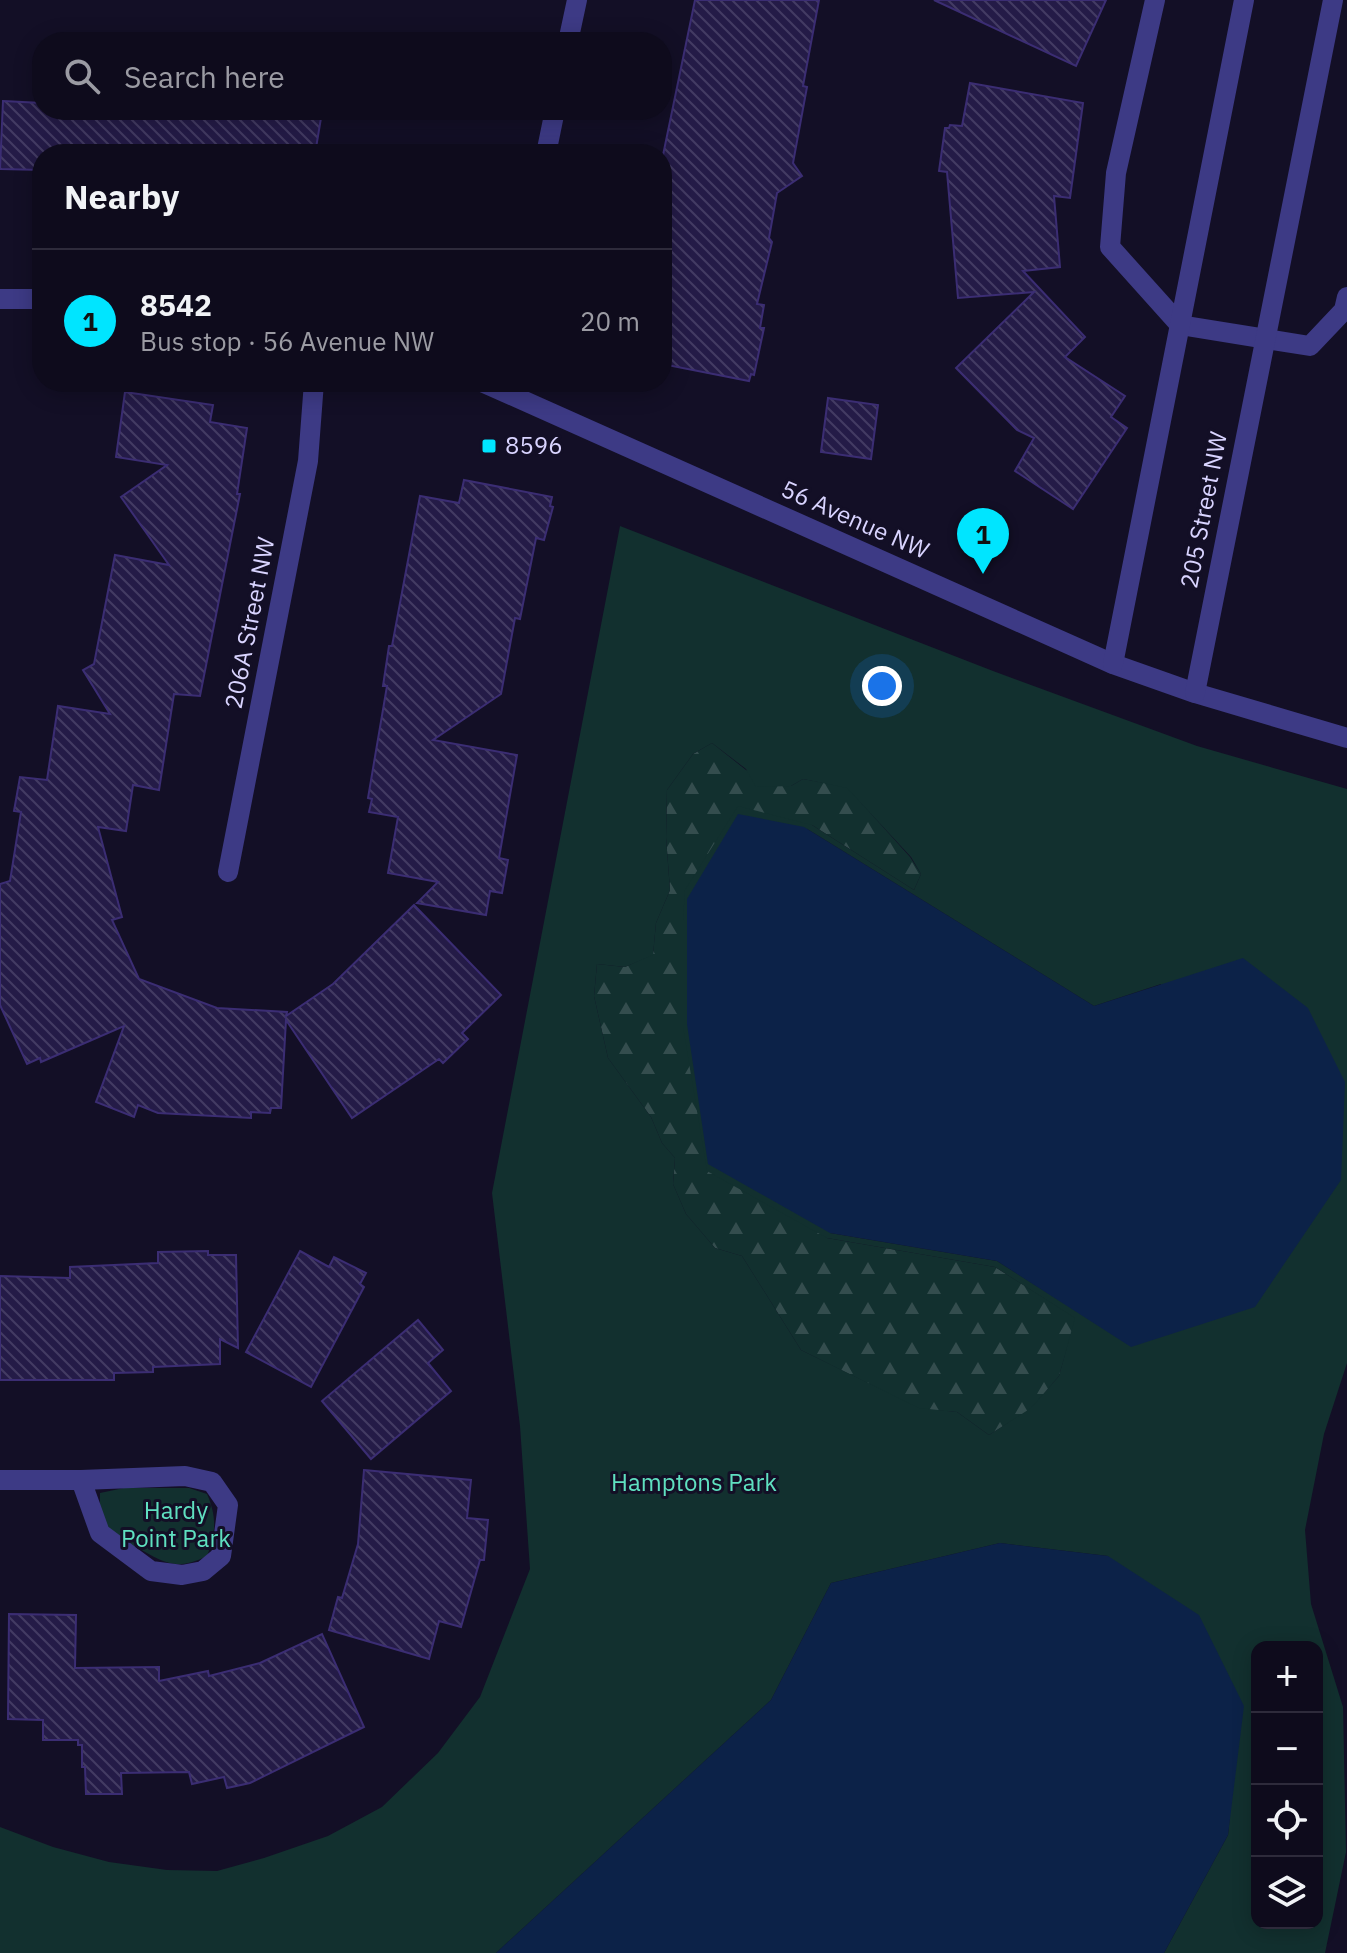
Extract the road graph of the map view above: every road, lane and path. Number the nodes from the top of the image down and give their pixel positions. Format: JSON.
{"nodes":[{"id":1,"x":577,"y":0,"type":"edge"},
{"id":2,"x":1155,"y":0,"type":"edge"},
{"id":3,"x":1244,"y":0,"type":"edge"},
{"id":4,"x":1333,"y":0,"type":"edge"},
{"id":5,"x":570,"y":32,"type":"edge"},
{"id":6,"x":553,"y":120,"type":"edge"},
{"id":7,"x":548,"y":144,"type":"edge"},
{"id":8,"x":1347,"y":297,"type":"edge"},
{"id":9,"x":0,"y":299,"type":"edge"},
{"id":10,"x":32,"y":299,"type":"edge"},
{"id":11,"x":1180,"y":325,"type":"junction"},
{"id":12,"x":1264,"y":338,"type":"junction"},
{"id":13,"x":313,"y":392,"type":"edge"},
{"id":14,"x":513,"y":392,"type":"edge"},
{"id":15,"x":1113,"y":664,"type":"junction"},
{"id":16,"x":1195,"y":693,"type":"junction"},
{"id":17,"x":1347,"y":738,"type":"edge"},
{"id":18,"x":228,"y":872,"type":"dead end"},
{"id":19,"x":0,"y":1480,"type":"edge"},
{"id":20,"x":81,"y":1480,"type":"junction"}],
"edges":[{"from":1,"to":5,"type":"street"},
{"from":2,"to":11,"type":"street"},
{"from":3,"to":11,"type":"street"},
{"from":4,"to":12,"type":"street","name":"205 Street NW"},
{"from":6,"to":7,"type":"street"},
{"from":8,"to":12,"type":"street"},
{"from":9,"to":10,"type":"street"},
{"from":11,"to":12,"type":"street"},
{"from":11,"to":15,"type":"street"},
{"from":12,"to":16,"type":"street","name":"205 Street NW"},
{"from":13,"to":18,"type":"street","name":"206A Street NW"},
{"from":14,"to":15,"type":"street","name":"56 Avenue NW"},
{"from":15,"to":16,"type":"street","name":"56 Avenue NW"},
{"from":16,"to":17,"type":"street","name":"56 Avenue NW"},
{"from":19,"to":20,"type":"street"},
{"from":20,"to":20,"type":"street"}]}
